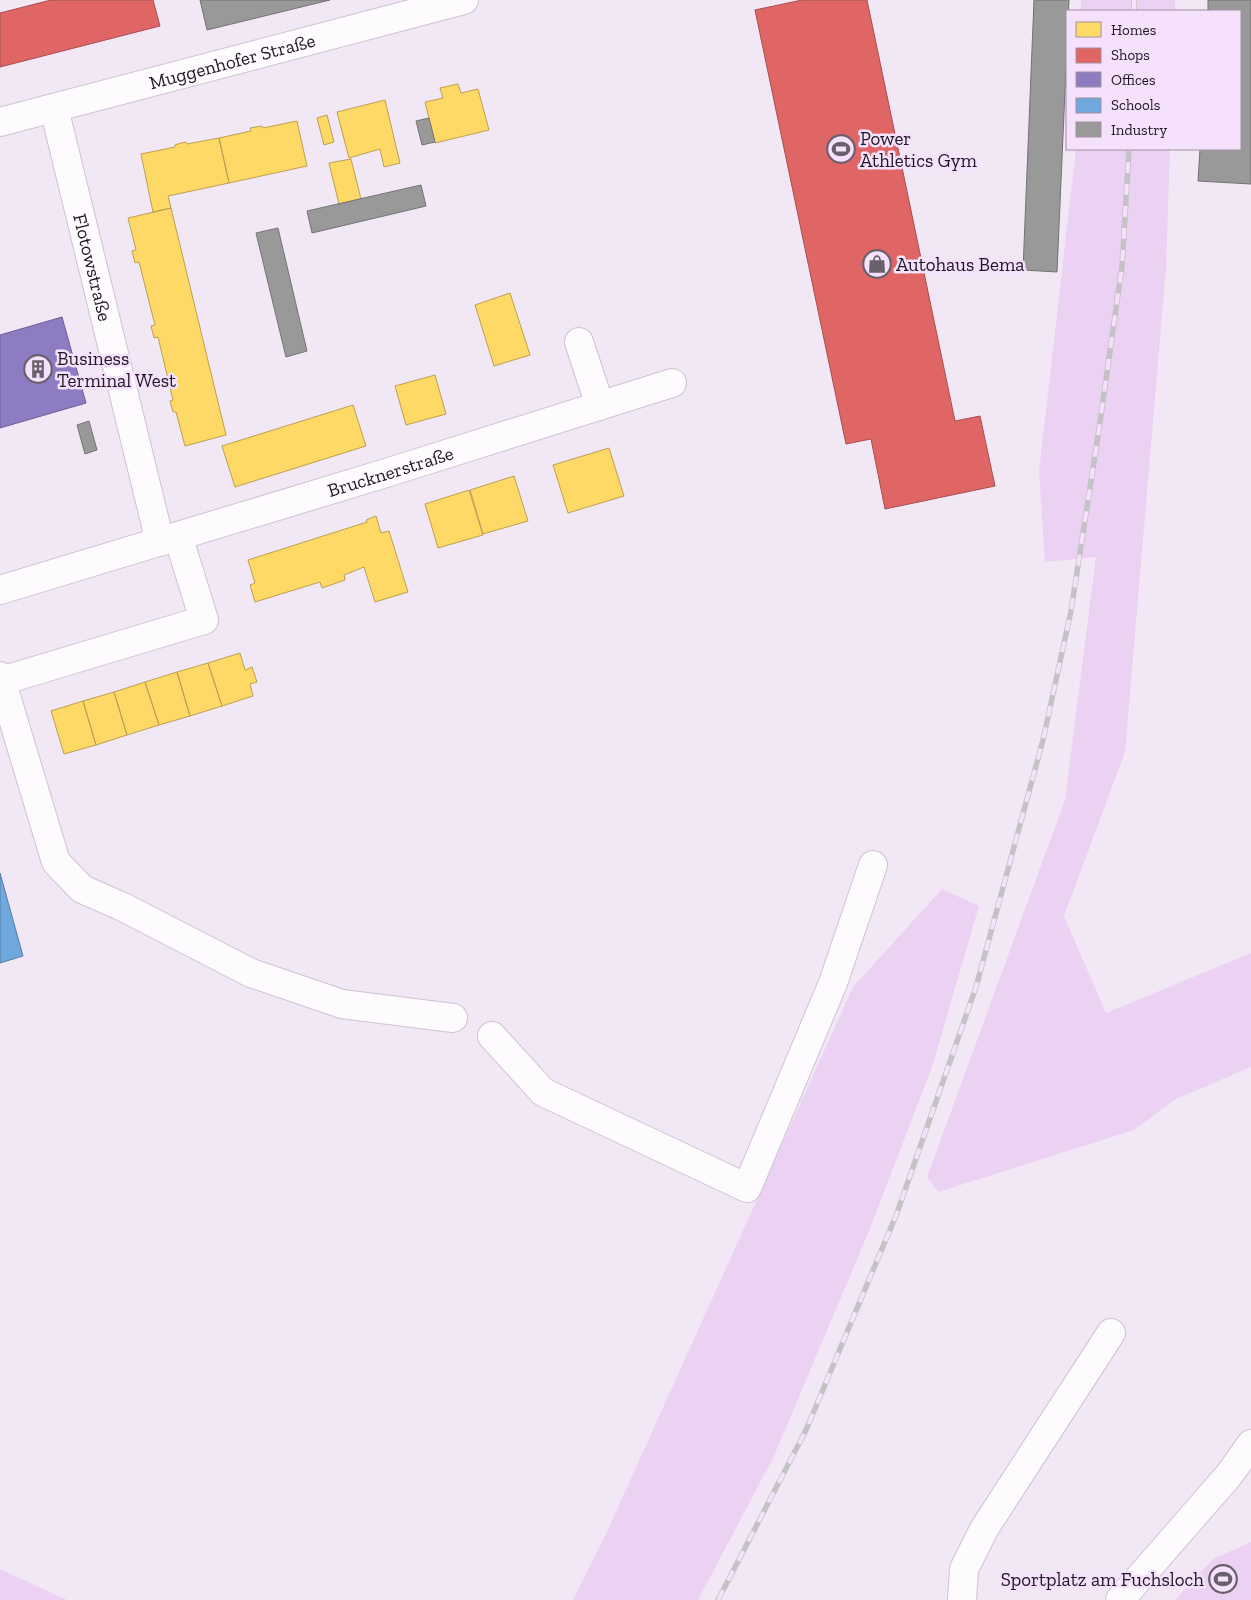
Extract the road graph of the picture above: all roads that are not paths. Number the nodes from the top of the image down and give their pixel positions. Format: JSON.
{"nodes":[{"id":1,"x":464,"y":0,"type":"edge"},
{"id":2,"x":54,"y":108,"type":"junction"},
{"id":3,"x":0,"y":122,"type":"edge"},
{"id":4,"x":579,"y":342,"type":"dead end"},
{"id":5,"x":672,"y":383,"type":"dead end"},
{"id":6,"x":600,"y":406,"type":"junction"},
{"id":7,"x":169,"y":539,"type":"junction"},
{"id":8,"x":0,"y":590,"type":"edge"},
{"id":9,"x":1,"y":678,"type":"edge"},
{"id":10,"x":873,"y":865,"type":"dead end"},
{"id":11,"x":453,"y":1018,"type":"dead end"},
{"id":12,"x":492,"y":1036,"type":"dead end"},
{"id":13,"x":1111,"y":1333,"type":"dead end"},
{"id":14,"x":1251,"y":1444,"type":"edge"},
{"id":15,"x":962,"y":1600,"type":"edge"},
{"id":16,"x":1120,"y":1600,"type":"edge"}],
"edges":[{"from":1,"to":2,"type":"street","name":"Muggenhofer Straße"},
{"from":2,"to":3,"type":"street","name":"Muggenhofer Straße"},
{"from":2,"to":7,"type":"street","name":"Flotowstraße"},
{"from":4,"to":6,"type":"street"},
{"from":5,"to":6,"type":"street","name":"Brucknerstraße"},
{"from":6,"to":7,"type":"street","name":"Brucknerstraße"},
{"from":7,"to":8,"type":"street","name":"Brucknerstraße"},
{"from":7,"to":9,"type":"street"},
{"from":9,"to":11,"type":"street"},
{"from":10,"to":12,"type":"street"},
{"from":13,"to":15,"type":"street"},
{"from":14,"to":16,"type":"street"}]}
